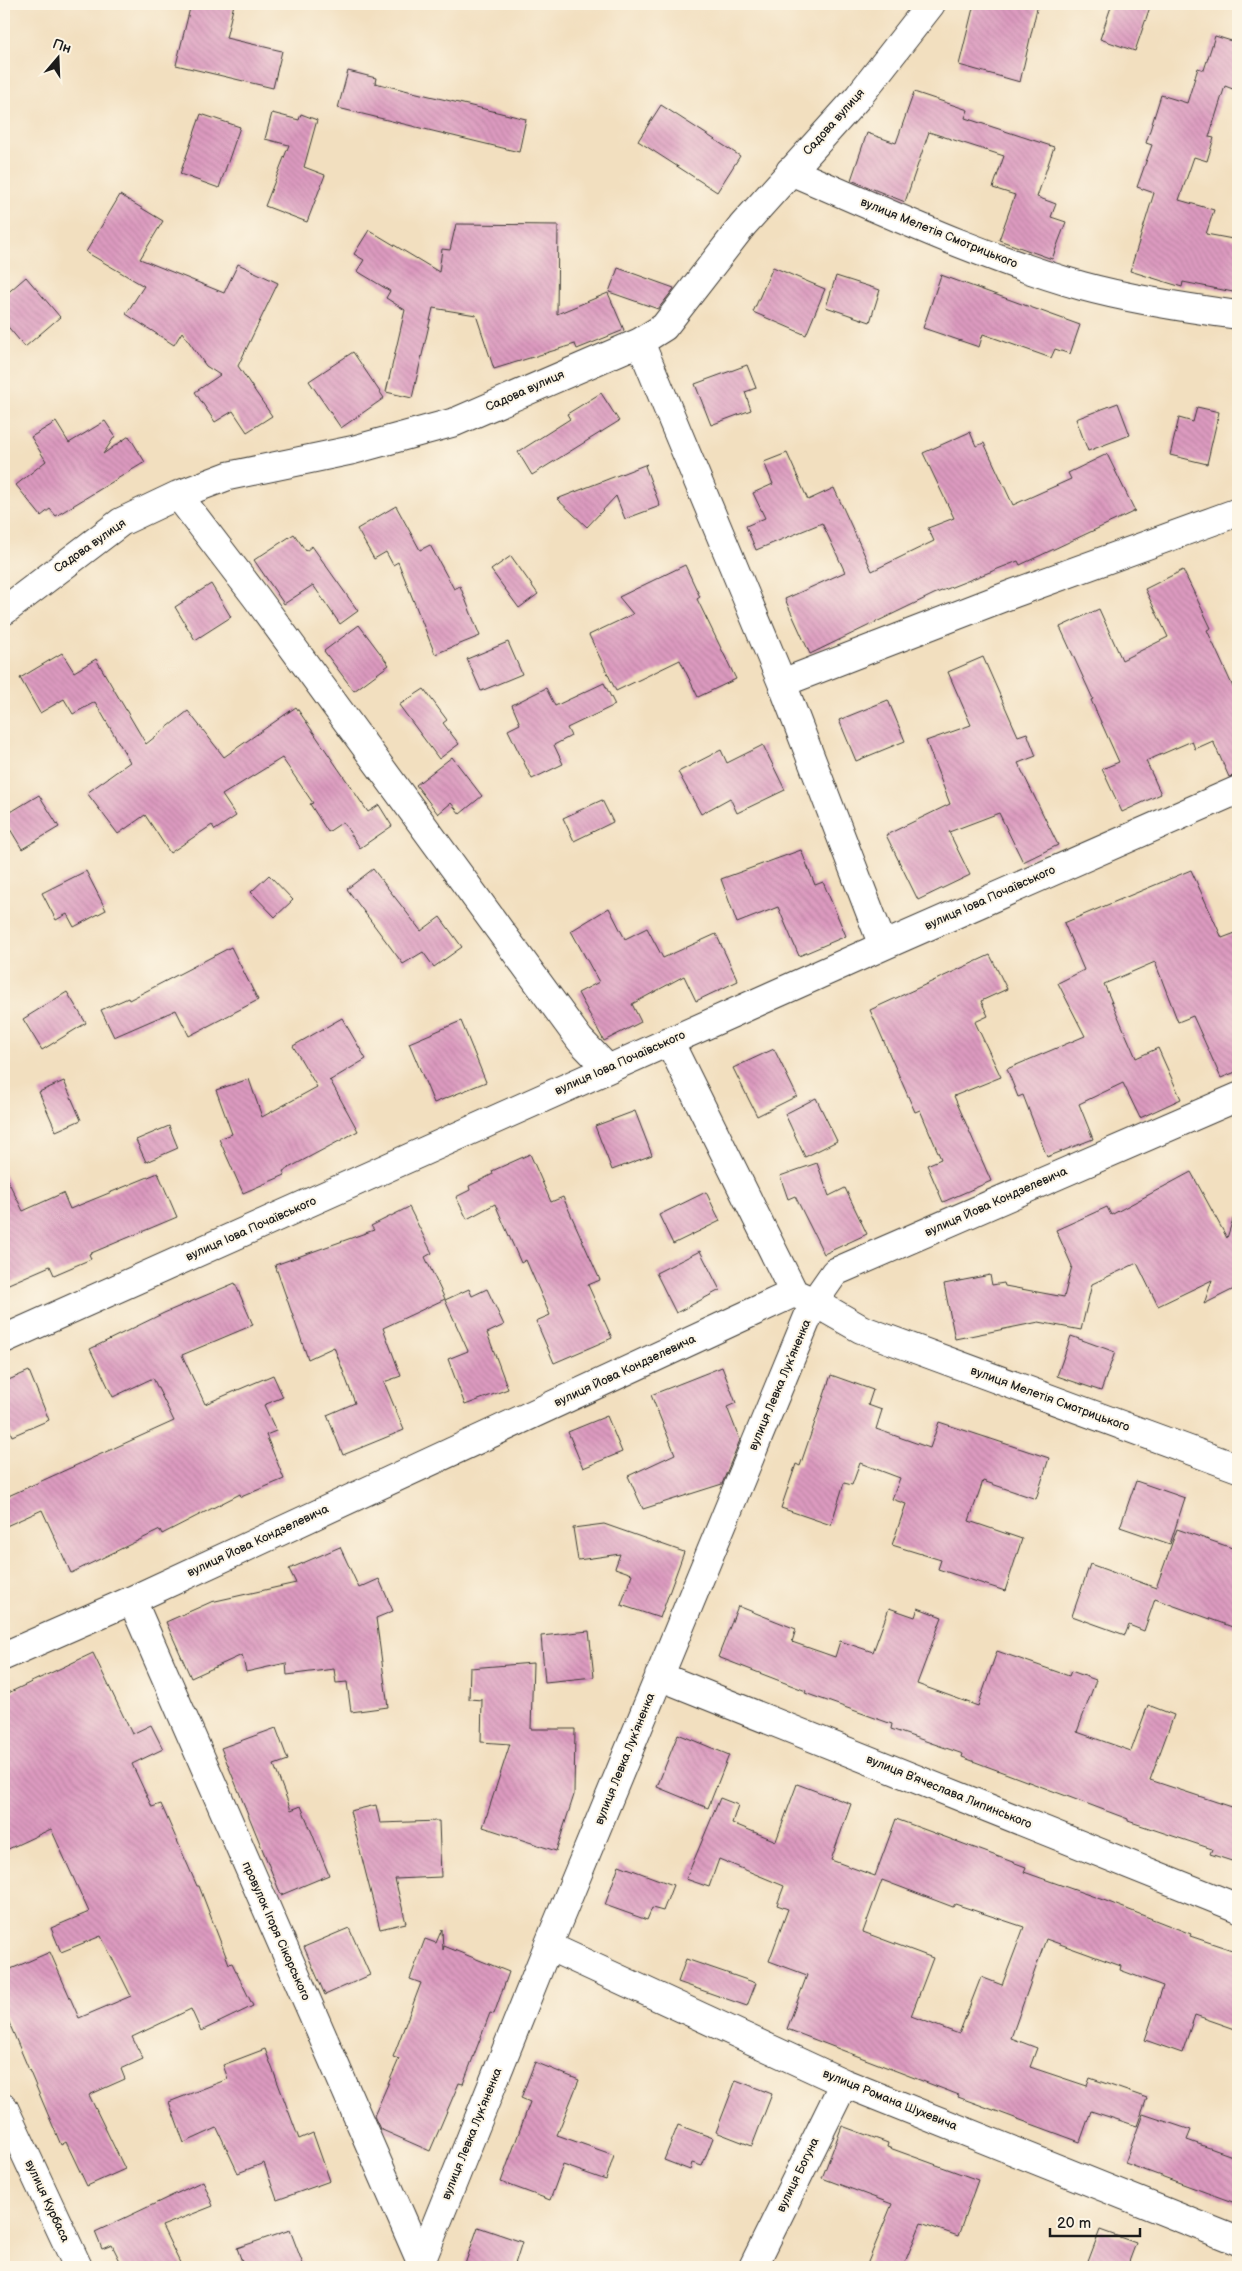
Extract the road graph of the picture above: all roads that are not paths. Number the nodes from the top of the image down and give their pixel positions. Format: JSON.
{"nodes":[{"id":1,"x":931,"y":4,"type":"edge"},
{"id":2,"x":790,"y":171,"type":"junction"},
{"id":3,"x":1238,"y":315,"type":"edge"},
{"id":4,"x":640,"y":342,"type":"junction"},
{"id":5,"x":178,"y":495,"type":"junction"},
{"id":6,"x":1238,"y":512,"type":"edge"},
{"id":7,"x":4,"y":611,"type":"edge"},
{"id":8,"x":782,"y":683,"type":"junction"},
{"id":9,"x":1238,"y":790,"type":"edge"},
{"id":10,"x":882,"y":946,"type":"junction"},
{"id":11,"x":669,"y":1041,"type":"junction"},
{"id":12,"x":607,"y":1068,"type":"junction"},
{"id":13,"x":1238,"y":1097,"type":"edge"},
{"id":14,"x":804,"y":1298,"type":"junction"},
{"id":15,"x":861,"y":1329,"type":"joint"},
{"id":16,"x":4,"y":1340,"type":"edge"},
{"id":17,"x":1238,"y":1468,"type":"edge"},
{"id":18,"x":132,"y":1600,"type":"junction"},
{"id":19,"x":4,"y":1656,"type":"edge"},
{"id":20,"x":659,"y":1676,"type":"junction"},
{"id":21,"x":1238,"y":1908,"type":"edge"},
{"id":22,"x":548,"y":1946,"type":"junction"},
{"id":23,"x":844,"y":2083,"type":"junction"},
{"id":24,"x":4,"y":2108,"type":"edge"},
{"id":25,"x":1238,"y":2241,"type":"edge"},
{"id":26,"x":420,"y":2265,"type":"edge"},
{"id":27,"x":78,"y":2267,"type":"edge"},
{"id":28,"x":753,"y":2267,"type":"edge"}],
"edges":[{"from":1,"to":2,"type":"street","name":"Садова вулиця"},
{"from":2,"to":3,"type":"street","name":"вулиця Мелетія Смотрицького"},
{"from":2,"to":4,"type":"street","name":"Садова вулиця"},
{"from":4,"to":5,"type":"street","name":"Садова вулиця"},
{"from":4,"to":8,"type":"street"},
{"from":5,"to":7,"type":"street","name":"Садова вулиця"},
{"from":5,"to":12,"type":"street"},
{"from":6,"to":8,"type":"street"},
{"from":8,"to":10,"type":"street"},
{"from":9,"to":10,"type":"street","name":"вулиця Іова Почаївського"},
{"from":10,"to":11,"type":"street","name":"вулиця Іова Почаївського"},
{"from":11,"to":12,"type":"street","name":"вулиця Іова Почаївського"},
{"from":11,"to":14,"type":"street"},
{"from":12,"to":16,"type":"street","name":"вулиця Іова Почаївського"},
{"from":13,"to":14,"type":"street","name":"вулиця Йова Кондзелевича"},
{"from":14,"to":15,"type":"street","name":"вулиця Левка Лукʼяненка"},
{"from":14,"to":18,"type":"street","name":"вулиця Йова Кондзелевича"},
{"from":14,"to":20,"type":"street","name":"вулиця Левка Лукʼяненка"},
{"from":15,"to":17,"type":"street","name":"вулиця Мелетія Смотрицького"},
{"from":18,"to":19,"type":"street","name":"вулиця Йова Кондзелевича"},
{"from":18,"to":26,"type":"street","name":"провулок Ігоря Сікорського"},
{"from":20,"to":21,"type":"street","name":"вулиця Вʼячеслава Липинського"},
{"from":20,"to":22,"type":"street","name":"вулиця Левка Лукʼяненка"},
{"from":22,"to":23,"type":"street","name":"вулиця Романа Шухевича"},
{"from":22,"to":26,"type":"street","name":"вулиця Левка Лукʼяненка"},
{"from":23,"to":25,"type":"street","name":"вулиця Романа Шухевича"},
{"from":23,"to":28,"type":"street","name":"вулиця Богуна"},
{"from":24,"to":27,"type":"street","name":"вулиця Курбаса"}]}
